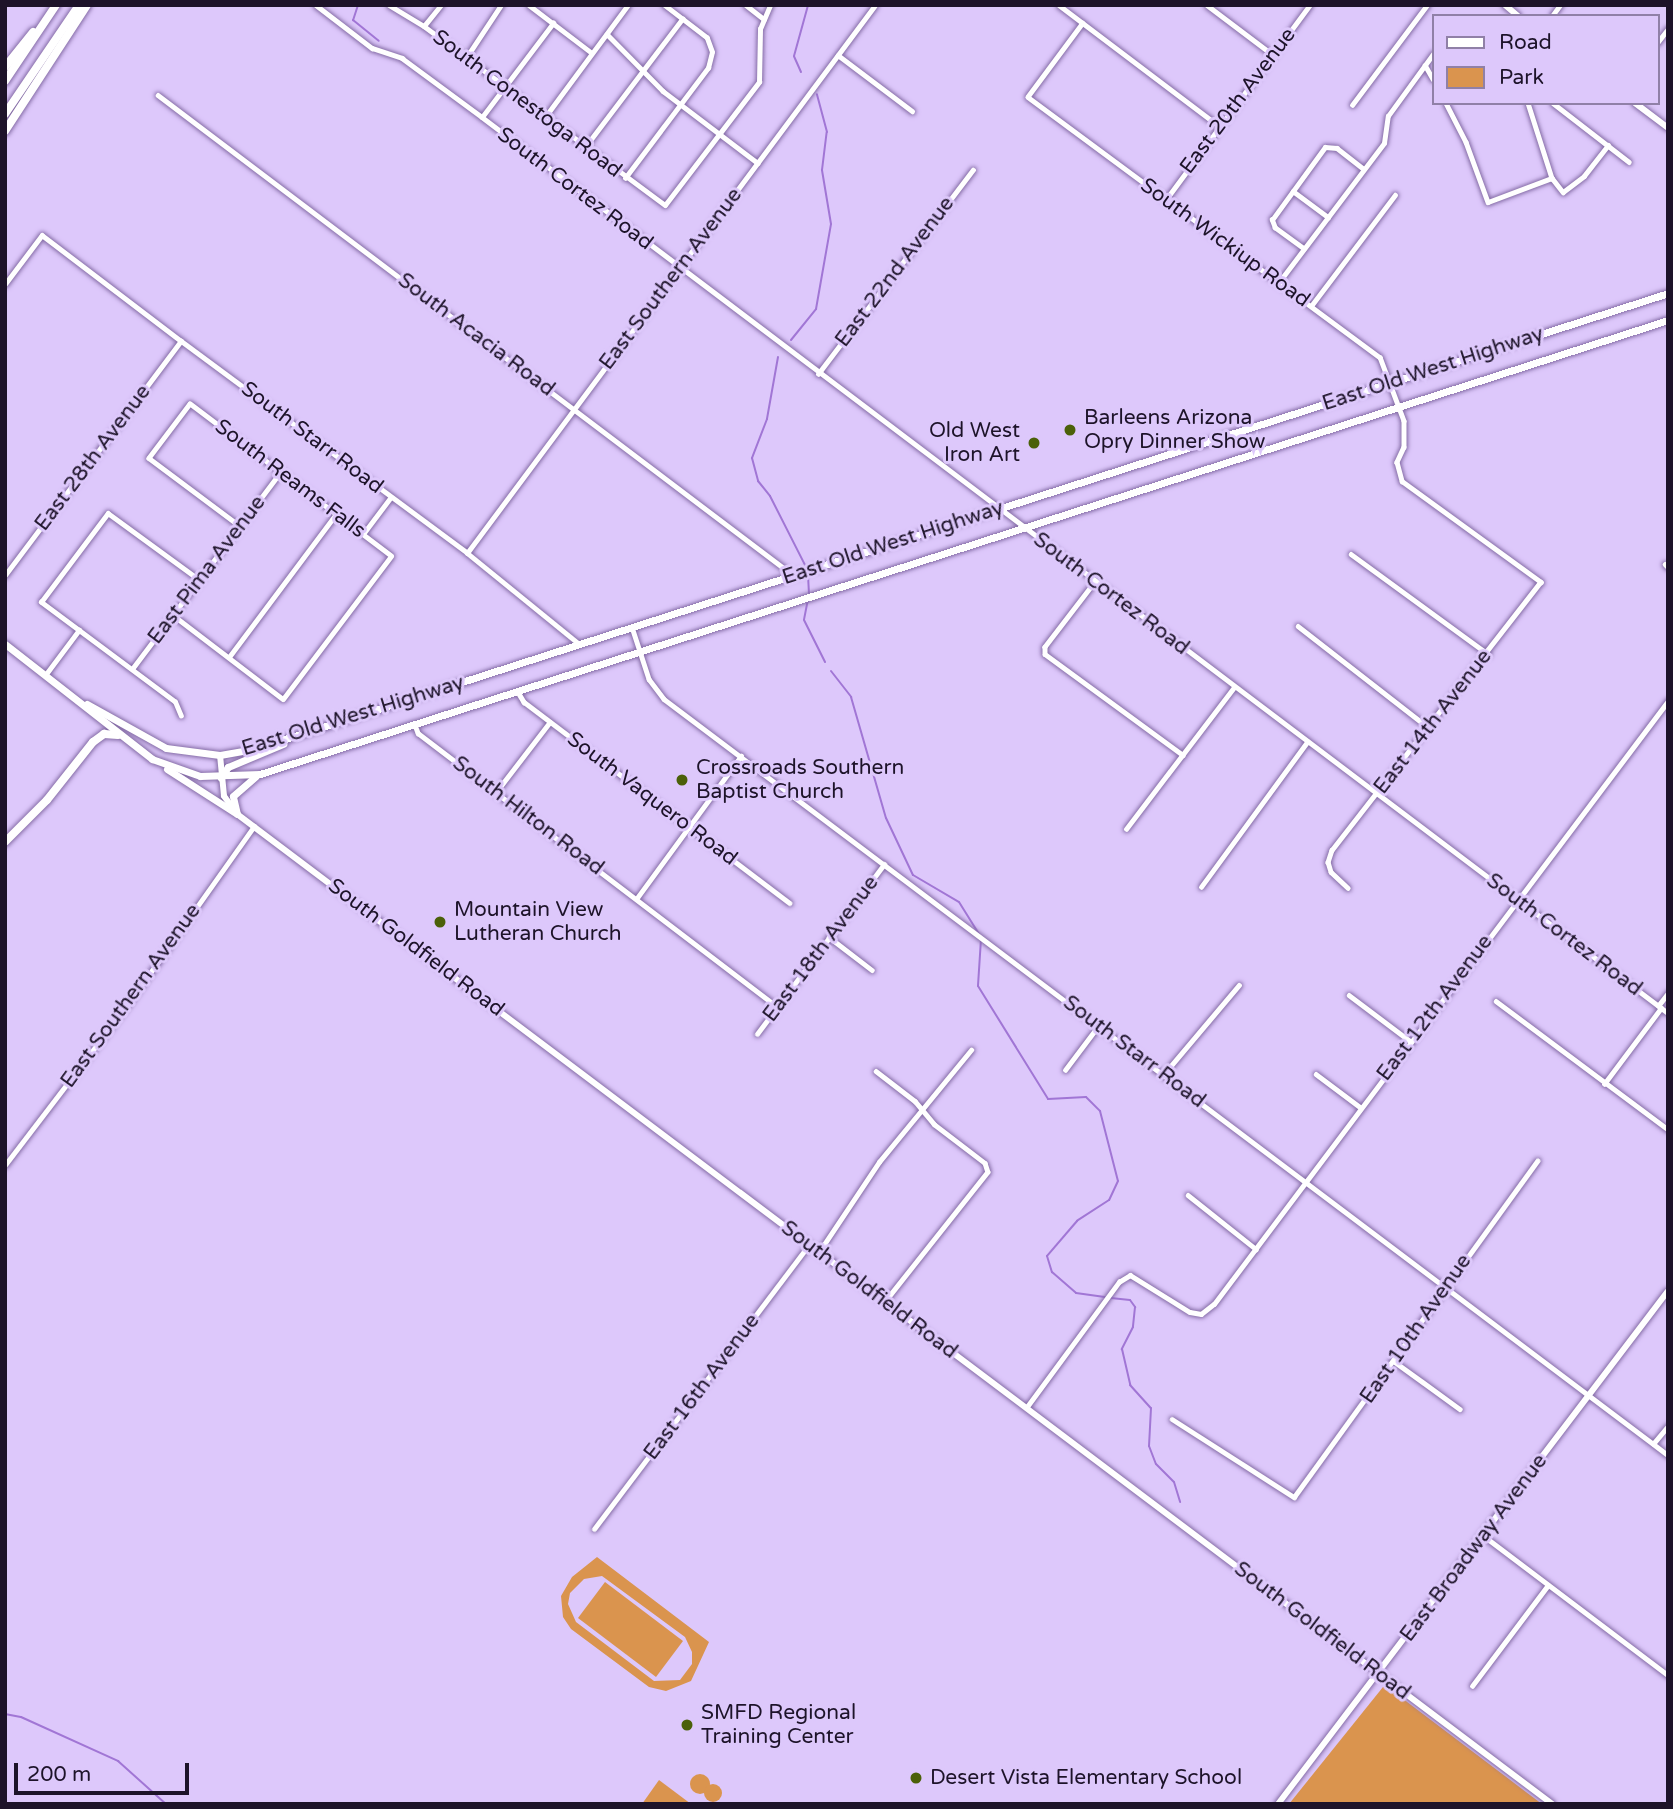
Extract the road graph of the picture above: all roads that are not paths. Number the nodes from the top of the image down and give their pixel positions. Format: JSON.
{"nodes":[{"id":1,"x":56,"y":5,"type":"edge"},
{"id":2,"x":79,"y":5,"type":"edge"},
{"id":3,"x":87,"y":5,"type":"edge"},
{"id":4,"x":316,"y":5,"type":"edge"},
{"id":5,"x":389,"y":5,"type":"edge"},
{"id":6,"x":441,"y":5,"type":"edge"},
{"id":7,"x":500,"y":5,"type":"edge"},
{"id":8,"x":529,"y":5,"type":"edge"},
{"id":9,"x":628,"y":5,"type":"edge"},
{"id":10,"x":664,"y":5,"type":"edge"},
{"id":11,"x":746,"y":5,"type":"edge"},
{"id":12,"x":770,"y":5,"type":"edge"},
{"id":13,"x":876,"y":5,"type":"edge"},
{"id":14,"x":1059,"y":5,"type":"edge"},
{"id":15,"x":1207,"y":5,"type":"edge"},
{"id":16,"x":1310,"y":5,"type":"edge"},
{"id":17,"x":1427,"y":5,"type":"edge"},
{"id":18,"x":682,"y":19,"type":"junction"},
{"id":19,"x":764,"y":19,"type":"junction"},
{"id":20,"x":553,"y":23,"type":"junction"},
{"id":21,"x":1083,"y":23,"type":"junction"},
{"id":22,"x":424,"y":26,"type":"junction"},
{"id":23,"x":607,"y":34,"type":"junction"},
{"id":24,"x":592,"y":53,"type":"junction"},
{"id":25,"x":838,"y":55,"type":"junction"},
{"id":26,"x":1273,"y":55,"type":"junction"},
{"id":27,"x":1432,"y":55,"type":"edge"},
{"id":28,"x":466,"y":58,"type":"junction"},
{"id":29,"x":1425,"y":65,"type":"junction"},
{"id":30,"x":5,"y":67,"type":"edge"},
{"id":31,"x":643,"y":71,"type":"junction"},
{"id":32,"x":1432,"y":77,"type":"edge"},
{"id":33,"x":5,"y":81,"type":"edge"},
{"id":34,"x":505,"y":87,"type":"junction"},
{"id":35,"x":158,"y":95,"type":"dead end"},
{"id":36,"x":681,"y":105,"type":"junction"},
{"id":37,"x":1352,"y":105,"type":"dead end"},
{"id":38,"x":1447,"y":105,"type":"edge"},
{"id":39,"x":1529,"y":105,"type":"edge"},
{"id":40,"x":1556,"y":105,"type":"edge"},
{"id":41,"x":1638,"y":105,"type":"edge"},
{"id":42,"x":912,"y":111,"type":"dead end"},
{"id":43,"x":5,"y":114,"type":"edge"},
{"id":44,"x":482,"y":117,"type":"junction"},
{"id":45,"x":545,"y":117,"type":"junction"},
{"id":46,"x":1219,"y":126,"type":"junction"},
{"id":47,"x":1668,"y":128,"type":"edge"},
{"id":48,"x":5,"y":131,"type":"edge"},
{"id":49,"x":720,"y":134,"type":"junction"},
{"id":50,"x":1608,"y":145,"type":"junction"},
{"id":51,"x":585,"y":148,"type":"junction"},
{"id":52,"x":1629,"y":162,"type":"dead end"},
{"id":53,"x":758,"y":163,"type":"junction"},
{"id":54,"x":1364,"y":169,"type":"junction"},
{"id":55,"x":973,"y":170,"type":"dead end"},
{"id":56,"x":625,"y":178,"type":"junction"},
{"id":57,"x":1552,"y":178,"type":"junction"},
{"id":58,"x":1293,"y":191,"type":"junction"},
{"id":59,"x":1395,"y":195,"type":"dead end"},
{"id":60,"x":1167,"y":198,"type":"junction"},
{"id":61,"x":1328,"y":217,"type":"junction"},
{"id":62,"x":1304,"y":250,"type":"junction"},
{"id":63,"x":679,"y":269,"type":"junction"},
{"id":64,"x":1279,"y":282,"type":"junction"},
{"id":65,"x":5,"y":284,"type":"edge"},
{"id":66,"x":1668,"y":293,"type":"edge"},
{"id":67,"x":1311,"y":306,"type":"junction"},
{"id":68,"x":1668,"y":320,"type":"edge"},
{"id":69,"x":181,"y":341,"type":"junction"},
{"id":70,"x":818,"y":374,"type":"junction"},
{"id":71,"x":1390,"y":383,"type":"junction"},
{"id":72,"x":1397,"y":408,"type":"junction"},
{"id":73,"x":575,"y":409,"type":"junction"},
{"id":74,"x":281,"y":471,"type":"junction"},
{"id":75,"x":391,"y":497,"type":"junction"},
{"id":76,"x":1000,"y":509,"type":"junction"},
{"id":77,"x":336,"y":514,"type":"junction"},
{"id":78,"x":240,"y":526,"type":"junction"},
{"id":79,"x":1023,"y":528,"type":"junction"},
{"id":80,"x":363,"y":534,"type":"junction"},
{"id":81,"x":467,"y":553,"type":"junction"},
{"id":82,"x":1351,"y":554,"type":"dead end"},
{"id":83,"x":5,"y":575,"type":"edge"},
{"id":84,"x":793,"y":575,"type":"junction"},
{"id":85,"x":200,"y":580,"type":"junction"},
{"id":86,"x":1095,"y":582,"type":"junction"},
{"id":87,"x":1541,"y":582,"type":"joint"},
{"id":88,"x":173,"y":615,"type":"junction"},
{"id":89,"x":1298,"y":626,"type":"dead end"},
{"id":90,"x":632,"y":628,"type":"junction"},
{"id":91,"x":79,"y":630,"type":"junction"},
{"id":92,"x":5,"y":644,"type":"edge"},
{"id":93,"x":579,"y":644,"type":"junction"},
{"id":94,"x":640,"y":652,"type":"junction"},
{"id":95,"x":1488,"y":654,"type":"junction"},
{"id":96,"x":229,"y":657,"type":"junction"},
{"id":97,"x":132,"y":669,"type":"junction"},
{"id":98,"x":46,"y":674,"type":"junction"},
{"id":99,"x":1234,"y":687,"type":"junction"},
{"id":100,"x":517,"y":692,"type":"junction"},
{"id":101,"x":1668,"y":701,"type":"edge"},
{"id":102,"x":83,"y":702,"type":"junction"},
{"id":103,"x":181,"y":716,"type":"dead end"},
{"id":104,"x":550,"y":722,"type":"junction"},
{"id":105,"x":415,"y":725,"type":"junction"},
{"id":106,"x":1429,"y":728,"type":"junction"},
{"id":107,"x":302,"y":734,"type":"junction"},
{"id":108,"x":118,"y":735,"type":"junction"},
{"id":109,"x":1307,"y":742,"type":"junction"},
{"id":110,"x":220,"y":755,"type":"junction"},
{"id":111,"x":1183,"y":755,"type":"junction"},
{"id":112,"x":741,"y":756,"type":"junction"},
{"id":113,"x":152,"y":758,"type":"junction"},
{"id":114,"x":260,"y":774,"type":"junction"},
{"id":115,"x":221,"y":778,"type":"junction"},
{"id":116,"x":496,"y":792,"type":"junction"},
{"id":117,"x":1376,"y":794,"type":"junction"},
{"id":118,"x":237,"y":814,"type":"junction"},
{"id":119,"x":254,"y":826,"type":"junction"},
{"id":120,"x":691,"y":828,"type":"junction"},
{"id":121,"x":1126,"y":830,"type":"dead end"},
{"id":122,"x":5,"y":842,"type":"edge"},
{"id":123,"x":884,"y":864,"type":"junction"},
{"id":124,"x":1200,"y":887,"type":"dead end"},
{"id":125,"x":1348,"y":888,"type":"dead end"},
{"id":126,"x":637,"y":898,"type":"junction"},
{"id":127,"x":1518,"y":901,"type":"junction"},
{"id":128,"x":790,"y":904,"type":"dead end"},
{"id":129,"x":829,"y":937,"type":"junction"},
{"id":130,"x":872,"y":970,"type":"dead end"},
{"id":131,"x":1239,"y":985,"type":"dead end"},
{"id":132,"x":1668,"y":993,"type":"edge"},
{"id":133,"x":1349,"y":995,"type":"dead end"},
{"id":134,"x":1496,"y":1001,"type":"dead end"},
{"id":135,"x":778,"y":1007,"type":"junction"},
{"id":136,"x":1660,"y":1007,"type":"junction"},
{"id":137,"x":1668,"y":1013,"type":"edge"},
{"id":138,"x":1099,"y":1025,"type":"junction"},
{"id":139,"x":757,"y":1034,"type":"dead end"},
{"id":140,"x":1410,"y":1041,"type":"junction"},
{"id":141,"x":971,"y":1050,"type":"dead end"},
{"id":142,"x":1065,"y":1070,"type":"dead end"},
{"id":143,"x":876,"y":1071,"type":"dead end"},
{"id":144,"x":1164,"y":1074,"type":"junction"},
{"id":145,"x":1316,"y":1074,"type":"dead end"},
{"id":146,"x":1604,"y":1084,"type":"junction"},
{"id":147,"x":1360,"y":1107,"type":"junction"},
{"id":148,"x":923,"y":1111,"type":"junction"},
{"id":149,"x":1668,"y":1129,"type":"edge"},
{"id":150,"x":1537,"y":1161,"type":"dead end"},
{"id":151,"x":5,"y":1164,"type":"edge"},
{"id":152,"x":1305,"y":1181,"type":"junction"},
{"id":153,"x":1188,"y":1195,"type":"dead end"},
{"id":154,"x":809,"y":1244,"type":"junction"},
{"id":155,"x":1256,"y":1249,"type":"junction"},
{"id":156,"x":819,"y":1252,"type":"junction"},
{"id":157,"x":1447,"y":1288,"type":"junction"},
{"id":158,"x":1668,"y":1292,"type":"edge"},
{"id":159,"x":884,"y":1302,"type":"junction"},
{"id":160,"x":1395,"y":1362,"type":"junction"},
{"id":161,"x":1589,"y":1395,"type":"junction"},
{"id":162,"x":1026,"y":1408,"type":"junction"},
{"id":163,"x":1460,"y":1409,"type":"dead end"},
{"id":164,"x":1172,"y":1419,"type":"dead end"},
{"id":165,"x":1668,"y":1426,"type":"edge"},
{"id":166,"x":1653,"y":1444,"type":"junction"},
{"id":167,"x":1668,"y":1455,"type":"edge"},
{"id":168,"x":594,"y":1529,"type":"dead end"},
{"id":169,"x":1483,"y":1536,"type":"junction"},
{"id":170,"x":1548,"y":1585,"type":"junction"},
{"id":171,"x":1378,"y":1673,"type":"junction"},
{"id":172,"x":1668,"y":1675,"type":"edge"},
{"id":173,"x":1472,"y":1686,"type":"dead end"},
{"id":174,"x":1278,"y":1804,"type":"edge"},
{"id":175,"x":1552,"y":1804,"type":"edge"}],
"edges":[{"from":1,"to":30,"type":"highway"},
{"from":1,"to":33,"type":"highway"},
{"from":2,"to":43,"type":"highway"},
{"from":3,"to":48,"type":"highway"},
{"from":4,"to":44,"type":"street","name":"South Cortez Road"},
{"from":5,"to":22,"type":"street","name":"South Conestoga Road"},
{"from":6,"to":22,"type":"street"},
{"from":7,"to":28,"type":"street"},
{"from":8,"to":20,"type":"street"},
{"from":9,"to":23,"type":"street"},
{"from":10,"to":18,"type":"street"},
{"from":11,"to":19,"type":"street"},
{"from":12,"to":19,"type":"street"},
{"from":13,"to":25,"type":"street","name":"East Southern Avenue"},
{"from":14,"to":21,"type":"street"},
{"from":15,"to":26,"type":"street"},
{"from":16,"to":26,"type":"street","name":"East 20th Avenue"},
{"from":17,"to":37,"type":"street"},
{"from":18,"to":31,"type":"street"},
{"from":18,"to":36,"type":"street"},
{"from":19,"to":49,"type":"street"},
{"from":20,"to":24,"type":"street"},
{"from":20,"to":34,"type":"street"},
{"from":21,"to":46,"type":"street"},
{"from":21,"to":60,"type":"street","name":"South Wickiup Road"},
{"from":22,"to":28,"type":"street","name":"South Conestoga Road"},
{"from":23,"to":24,"type":"street"},
{"from":23,"to":31,"type":"street"},
{"from":24,"to":45,"type":"street"},
{"from":25,"to":42,"type":"street"},
{"from":25,"to":53,"type":"street","name":"East Southern Avenue"},
{"from":26,"to":46,"type":"street","name":"East 20th Avenue"},
{"from":27,"to":29,"type":"street"},
{"from":28,"to":34,"type":"street","name":"South Conestoga Road"},
{"from":29,"to":32,"type":"street"},
{"from":29,"to":54,"type":"street"},
{"from":31,"to":36,"type":"street"},
{"from":31,"to":51,"type":"street"},
{"from":34,"to":44,"type":"street"},
{"from":34,"to":45,"type":"street","name":"South Conestoga Road"},
{"from":35,"to":73,"type":"street","name":"South Acacia Road"},
{"from":36,"to":49,"type":"street"},
{"from":36,"to":56,"type":"street"},
{"from":38,"to":57,"type":"street"},
{"from":39,"to":57,"type":"street"},
{"from":40,"to":50,"type":"street"},
{"from":41,"to":47,"type":"main road"},
{"from":44,"to":63,"type":"street","name":"South Cortez Road"},
{"from":45,"to":51,"type":"street","name":"South Conestoga Road"},
{"from":46,"to":60,"type":"street","name":"East 20th Avenue"},
{"from":49,"to":53,"type":"street"},
{"from":49,"to":56,"type":"street","name":"South Conestoga Road"},
{"from":50,"to":52,"type":"street"},
{"from":50,"to":57,"type":"street"},
{"from":51,"to":56,"type":"street","name":"South Conestoga Road"},
{"from":53,"to":63,"type":"street","name":"East Southern Avenue"},
{"from":54,"to":58,"type":"street"},
{"from":54,"to":61,"type":"street"},
{"from":55,"to":70,"type":"street","name":"East 22nd Avenue"},
{"from":58,"to":61,"type":"street"},
{"from":58,"to":62,"type":"street"},
{"from":59,"to":67,"type":"street"},
{"from":60,"to":64,"type":"street","name":"South Wickiup Road"},
{"from":61,"to":62,"type":"street"},
{"from":62,"to":64,"type":"street"},
{"from":63,"to":70,"type":"street","name":"South Cortez Road"},
{"from":63,"to":73,"type":"street","name":"East Southern Avenue"},
{"from":64,"to":67,"type":"street","name":"South Wickiup Road"},
{"from":65,"to":69,"type":"street","name":"South Starr Road"},
{"from":66,"to":71,"type":"main road","name":"East Old West Highway"},
{"from":67,"to":71,"type":"street","name":"South Wickiup Road"},
{"from":68,"to":72,"type":"main road","name":"East Old West Highway"},
{"from":69,"to":75,"type":"street","name":"South Starr Road"},
{"from":69,"to":83,"type":"street","name":"East 28th Avenue"},
{"from":70,"to":76,"type":"street","name":"South Cortez Road"},
{"from":71,"to":72,"type":"street","name":"South Wickiup Road"},
{"from":71,"to":76,"type":"main road","name":"East Old West Highway"},
{"from":72,"to":79,"type":"main road","name":"East Old West Highway"},
{"from":72,"to":87,"type":"street","name":"South Wickiup Road"},
{"from":73,"to":81,"type":"street","name":"East Southern Avenue"},
{"from":73,"to":84,"type":"street","name":"South Acacia Road"},
{"from":74,"to":77,"type":"street","name":"South Reams Falls"},
{"from":74,"to":78,"type":"street","name":"East Pima Avenue"},
{"from":74,"to":78,"type":"street","name":"South Reams Falls"},
{"from":75,"to":80,"type":"street"},
{"from":75,"to":81,"type":"street","name":"South Starr Road"},
{"from":76,"to":79,"type":"street","name":"South Cortez Road"},
{"from":76,"to":84,"type":"main road","name":"East Old West Highway"},
{"from":77,"to":80,"type":"street","name":"South Reams Falls"},
{"from":77,"to":96,"type":"street"},
{"from":78,"to":85,"type":"street","name":"East Pima Avenue"},
{"from":79,"to":86,"type":"street","name":"South Cortez Road"},
{"from":79,"to":94,"type":"main road","name":"East Old West Highway"},
{"from":80,"to":96,"type":"street","name":"South Reams Falls"},
{"from":81,"to":93,"type":"street","name":"South Starr Road"},
{"from":82,"to":95,"type":"street"},
{"from":84,"to":90,"type":"main road","name":"East Old West Highway"},
{"from":85,"to":88,"type":"street","name":"East Pima Avenue"},
{"from":85,"to":91,"type":"street"},
{"from":86,"to":99,"type":"street","name":"South Cortez Road"},
{"from":86,"to":111,"type":"street"},
{"from":87,"to":95,"type":"street","name":"East 14th Avenue"},
{"from":88,"to":96,"type":"street"},
{"from":88,"to":97,"type":"street","name":"East Pima Avenue"},
{"from":89,"to":106,"type":"street"},
{"from":90,"to":93,"type":"main road","name":"East Old West Highway"},
{"from":90,"to":94,"type":"street","name":"South Starr Road"},
{"from":91,"to":97,"type":"street"},
{"from":91,"to":98,"type":"street"},
{"from":92,"to":98,"type":"main road"},
{"from":93,"to":107,"type":"main road","name":"East Old West Highway"},
{"from":94,"to":100,"type":"main road","name":"East Old West Highway"},
{"from":94,"to":112,"type":"street","name":"South Starr Road"},
{"from":95,"to":106,"type":"street","name":"East 14th Avenue"},
{"from":97,"to":103,"type":"street"},
{"from":98,"to":102,"type":"main road"},
{"from":99,"to":109,"type":"street","name":"South Cortez Road"},
{"from":99,"to":111,"type":"street"},
{"from":100,"to":104,"type":"street","name":"South Vaquero Road"},
{"from":100,"to":105,"type":"main road","name":"East Old West Highway"},
{"from":101,"to":127,"type":"street","name":"East 12th Avenue"},
{"from":102,"to":108,"type":"main road","name":"East Old West Highway"},
{"from":102,"to":110,"type":"main road","name":"East Old West Highway"},
{"from":104,"to":116,"type":"street"},
{"from":104,"to":120,"type":"street","name":"South Vaquero Road"},
{"from":105,"to":114,"type":"main road","name":"East Old West Highway"},
{"from":105,"to":116,"type":"street","name":"South Hilton Road"},
{"from":106,"to":117,"type":"street","name":"East 14th Avenue"},
{"from":107,"to":110,"type":"main road","name":"East Old West Highway"},
{"from":107,"to":115,"type":"main road"},
{"from":108,"to":113,"type":"main road","name":"East Old West Highway"},
{"from":108,"to":122,"type":"highway"},
{"from":109,"to":117,"type":"street","name":"South Cortez Road"},
{"from":109,"to":124,"type":"street"},
{"from":110,"to":115,"type":"main road","name":"South Goldfield Road"},
{"from":111,"to":121,"type":"street"},
{"from":112,"to":120,"type":"street"},
{"from":112,"to":123,"type":"street","name":"South Starr Road"},
{"from":113,"to":115,"type":"main road","name":"East Old West Highway"},
{"from":113,"to":118,"type":"main road"},
{"from":114,"to":115,"type":"main road","name":"East Old West Highway"},
{"from":114,"to":118,"type":"main road"},
{"from":115,"to":118,"type":"main road","name":"South Goldfield Road"},
{"from":116,"to":126,"type":"street","name":"South Hilton Road"},
{"from":117,"to":125,"type":"street","name":"East 14th Avenue"},
{"from":117,"to":127,"type":"street","name":"South Cortez Road"},
{"from":118,"to":119,"type":"main road","name":"South Goldfield Road"},
{"from":119,"to":151,"type":"street","name":"East Southern Avenue"},
{"from":119,"to":154,"type":"main road","name":"South Goldfield Road"},
{"from":120,"to":126,"type":"street"},
{"from":120,"to":128,"type":"street","name":"South Vaquero Road"},
{"from":123,"to":129,"type":"street","name":"East 18th Avenue"},
{"from":123,"to":138,"type":"street","name":"South Starr Road"},
{"from":126,"to":135,"type":"street","name":"South Hilton Road"},
{"from":127,"to":136,"type":"street","name":"South Cortez Road"},
{"from":127,"to":140,"type":"street","name":"East 12th Avenue"},
{"from":129,"to":130,"type":"street"},
{"from":129,"to":135,"type":"street","name":"East 18th Avenue"},
{"from":131,"to":144,"type":"street"},
{"from":132,"to":136,"type":"street"},
{"from":133,"to":140,"type":"street"},
{"from":134,"to":146,"type":"street"},
{"from":135,"to":139,"type":"street","name":"East 18th Avenue"},
{"from":136,"to":137,"type":"street","name":"South Cortez Road"},
{"from":136,"to":146,"type":"street"},
{"from":138,"to":142,"type":"street"},
{"from":138,"to":144,"type":"street","name":"South Starr Road"},
{"from":140,"to":147,"type":"street","name":"East 12th Avenue"},
{"from":141,"to":148,"type":"street"},
{"from":143,"to":148,"type":"street"},
{"from":144,"to":152,"type":"street","name":"South Starr Road"},
{"from":145,"to":147,"type":"street"},
{"from":146,"to":149,"type":"street"},
{"from":147,"to":152,"type":"street","name":"East 12th Avenue"},
{"from":148,"to":156,"type":"street"},
{"from":148,"to":159,"type":"street"},
{"from":150,"to":157,"type":"street","name":"East 10th Avenue"},
{"from":152,"to":155,"type":"street","name":"East 12th Avenue"},
{"from":152,"to":157,"type":"street","name":"South Starr Road"},
{"from":153,"to":155,"type":"street"},
{"from":154,"to":156,"type":"main road","name":"South Goldfield Road"},
{"from":154,"to":168,"type":"street","name":"East 16th Avenue"},
{"from":155,"to":162,"type":"street","name":"East 12th Avenue"},
{"from":156,"to":159,"type":"main road","name":"South Goldfield Road"},
{"from":157,"to":160,"type":"street","name":"East 10th Avenue"},
{"from":157,"to":161,"type":"street","name":"South Starr Road"},
{"from":158,"to":161,"type":"main road","name":"East Broadway Avenue"},
{"from":159,"to":162,"type":"main road","name":"South Goldfield Road"},
{"from":160,"to":163,"type":"street"},
{"from":160,"to":164,"type":"street","name":"East 10th Avenue"},
{"from":161,"to":166,"type":"street","name":"South Starr Road"},
{"from":161,"to":169,"type":"main road","name":"East Broadway Avenue"},
{"from":162,"to":171,"type":"main road","name":"South Goldfield Road"},
{"from":165,"to":166,"type":"street"},
{"from":166,"to":167,"type":"street","name":"South Starr Road"},
{"from":169,"to":170,"type":"street"},
{"from":169,"to":171,"type":"main road","name":"East Broadway Avenue"},
{"from":170,"to":172,"type":"street"},
{"from":170,"to":173,"type":"street"},
{"from":171,"to":174,"type":"main road","name":"East Broadway Avenue"},
{"from":171,"to":175,"type":"main road","name":"South Goldfield Road"}]}
